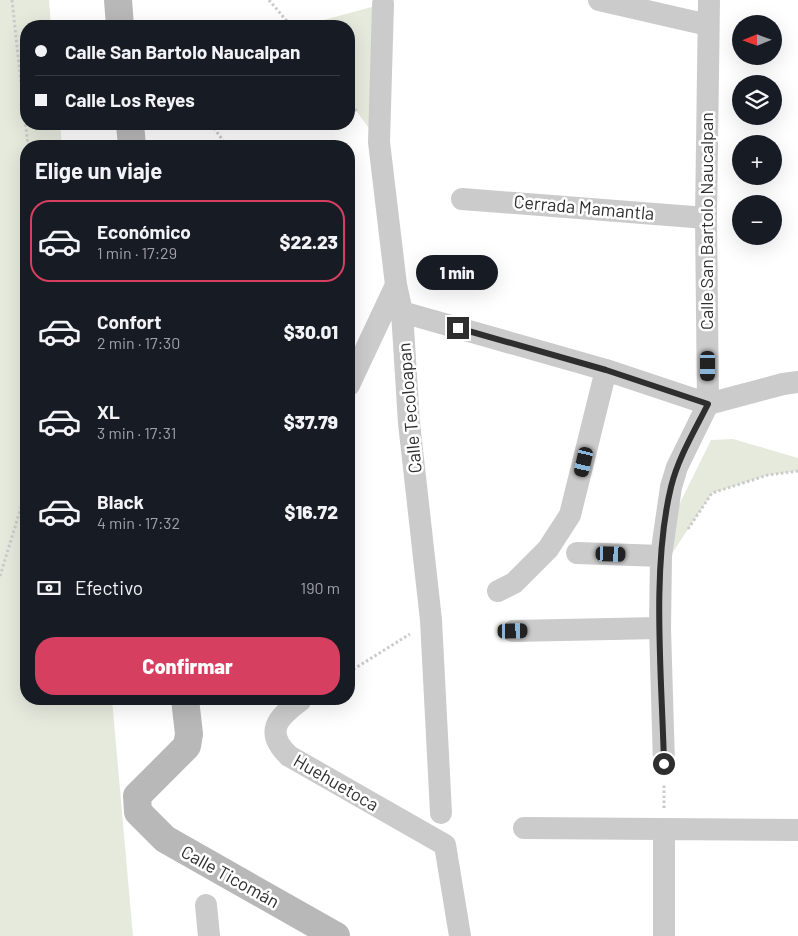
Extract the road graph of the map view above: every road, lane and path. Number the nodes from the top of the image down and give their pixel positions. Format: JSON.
{"nodes":[{"id":1,"x":12,"y":0,"type":"edge"},
{"id":2,"x":118,"y":0,"type":"edge"},
{"id":3,"x":269,"y":0,"type":"edge"},
{"id":4,"x":599,"y":0,"type":"edge"},
{"id":5,"x":709,"y":0,"type":"edge"},
{"id":6,"x":383,"y":4,"type":"dead end"},
{"id":7,"x":120,"y":20,"type":"edge"},
{"id":8,"x":286,"y":20,"type":"edge"},
{"id":9,"x":708,"y":25,"type":"junction"},
{"id":10,"x":20,"y":73,"type":"edge"},
{"id":11,"x":215,"y":130,"type":"edge"},
{"id":12,"x":222,"y":140,"type":"edge"},
{"id":13,"x":462,"y":199,"type":"dead end"},
{"id":14,"x":706,"y":218,"type":"junction"},
{"id":15,"x":396,"y":285,"type":"junction"},
{"id":16,"x":402,"y":312,"type":"junction"},
{"id":17,"x":606,"y":370,"type":"junction"},
{"id":18,"x":355,"y":372,"type":"edge"},
{"id":19,"x":798,"y":382,"type":"edge"},
{"id":20,"x":708,"y":404,"type":"junction"},
{"id":21,"x":798,"y":471,"type":"edge"},
{"id":22,"x":20,"y":511,"type":"edge"},
{"id":23,"x":686,"y":532,"type":"dead end"},
{"id":24,"x":577,"y":553,"type":"dead end"},
{"id":25,"x":661,"y":556,"type":"junction"},
{"id":26,"x":0,"y":576,"type":"edge"},
{"id":27,"x":498,"y":591,"type":"dead end"},
{"id":28,"x":431,"y":620,"type":"junction"},
{"id":29,"x":660,"y":628,"type":"junction"},
{"id":30,"x":513,"y":631,"type":"dead end"},
{"id":31,"x":355,"y":668,"type":"edge"},
{"id":32,"x":186,"y":705,"type":"edge"},
{"id":33,"x":294,"y":705,"type":"edge"},
{"id":34,"x":664,"y":764,"type":"joint"},
{"id":35,"x":441,"y":814,"type":"dead end"},
{"id":36,"x":524,"y":828,"type":"dead end"},
{"id":37,"x":664,"y":828,"type":"junction"},
{"id":38,"x":798,"y":830,"type":"edge"},
{"id":39,"x":206,"y":905,"type":"dead end"},
{"id":40,"x":333,"y":935,"type":"edge"},
{"id":41,"x":209,"y":936,"type":"edge"},
{"id":42,"x":460,"y":936,"type":"edge"},
{"id":43,"x":664,"y":936,"type":"edge"}],
"edges":[{"from":1,"to":10,"type":"path"},
{"from":2,"to":7,"type":"street"},
{"from":3,"to":8,"type":"path"},
{"from":4,"to":9,"type":"street"},
{"from":5,"to":9,"type":"street","name":"Calle San Bartolo Naucalpan"},
{"from":6,"to":15,"type":"street","name":"Calle Tecoloapan"},
{"from":9,"to":14,"type":"street","name":"Calle San Bartolo Naucalpan"},
{"from":11,"to":12,"type":"path"},
{"from":13,"to":14,"type":"street","name":"Cerrada Mamantla"},
{"from":14,"to":20,"type":"street","name":"Calle San Bartolo Naucalpan"},
{"from":15,"to":16,"type":"street","name":"Calle Tecoloapan"},
{"from":15,"to":18,"type":"street"},
{"from":16,"to":17,"type":"street"},
{"from":16,"to":28,"type":"street","name":"Calle Tecoloapan"},
{"from":17,"to":20,"type":"street"},
{"from":17,"to":27,"type":"street"},
{"from":19,"to":20,"type":"street"},
{"from":20,"to":25,"type":"street","name":"Calle San Bartolo Naucalpan"},
{"from":21,"to":23,"type":"path"},
{"from":22,"to":26,"type":"path"},
{"from":24,"to":25,"type":"street"},
{"from":25,"to":29,"type":"street","name":"Calle San Bartolo Naucalpan"},
{"from":28,"to":31,"type":"path"},
{"from":28,"to":35,"type":"street","name":"Calle Tecoloapan"},
{"from":29,"to":30,"type":"street"},
{"from":29,"to":34,"type":"street","name":"Calle San Bartolo Naucalpan"},
{"from":32,"to":40,"type":"street","name":"Calle Ticomán"},
{"from":33,"to":42,"type":"street","name":"Huehuetoca"},
{"from":34,"to":37,"type":"path"},
{"from":36,"to":37,"type":"street"},
{"from":37,"to":38,"type":"street"},
{"from":37,"to":43,"type":"street"},
{"from":39,"to":41,"type":"street"}]}
